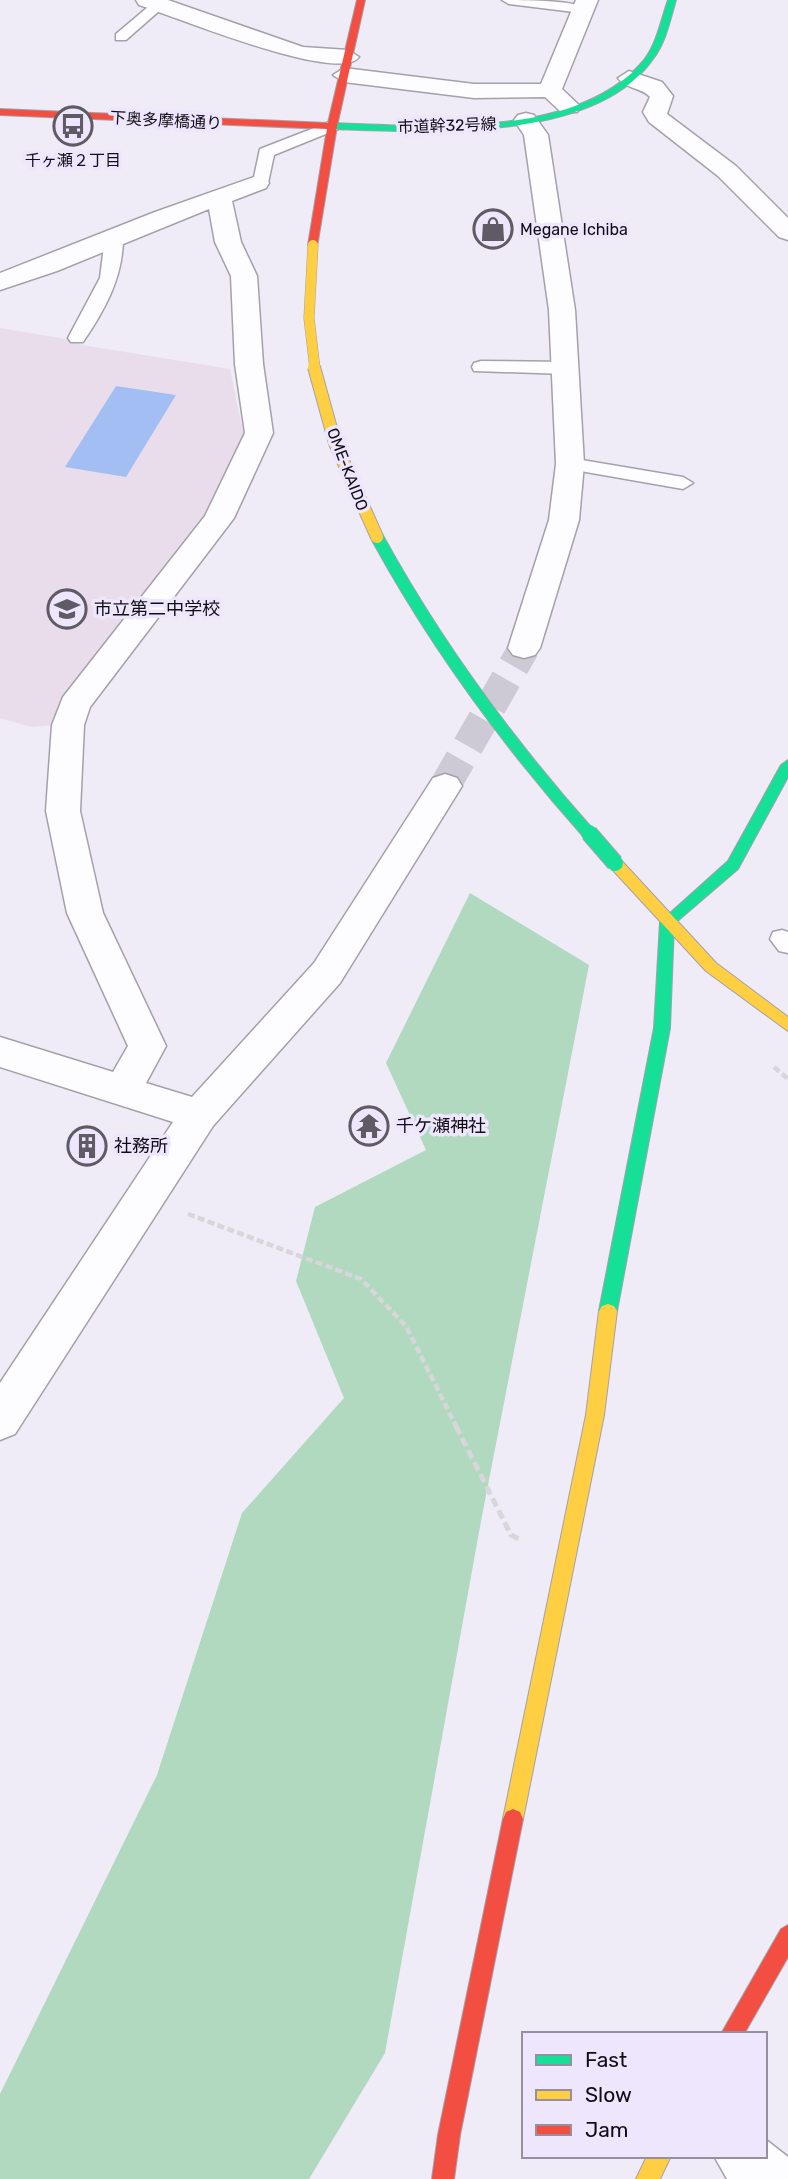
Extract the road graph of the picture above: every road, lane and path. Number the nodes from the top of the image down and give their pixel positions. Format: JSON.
{"nodes":[{"id":1,"x":361,"y":0,"type":"edge"},
{"id":2,"x":509,"y":0,"type":"edge"},
{"id":3,"x":672,"y":0,"type":"edge"},
{"id":4,"x":153,"y":2,"type":"edge"},
{"id":5,"x":585,"y":5,"type":"edge"},
{"id":6,"x":121,"y":37,"type":"dead end"},
{"id":7,"x":346,"y":66,"type":"junction"},
{"id":8,"x":629,"y":78,"type":"junction"},
{"id":9,"x":550,"y":90,"type":"junction"},
{"id":10,"x":570,"y":109,"type":"junction"},
{"id":11,"x":0,"y":112,"type":"edge"},
{"id":12,"x":526,"y":120,"type":"junction"},
{"id":13,"x":332,"y":126,"type":"junction"},
{"id":14,"x":257,"y":183,"type":"joint"},
{"id":15,"x":219,"y":197,"type":"junction"},
{"id":16,"x":788,"y":232,"type":"edge"},
{"id":17,"x":114,"y":238,"type":"junction"},
{"id":18,"x":0,"y":282,"type":"edge"},
{"id":19,"x":77,"y":338,"type":"dead end"},
{"id":20,"x":481,"y":367,"type":"dead end"},
{"id":21,"x":566,"y":368,"type":"junction"},
{"id":22,"x":570,"y":464,"type":"junction"},
{"id":23,"x":683,"y":483,"type":"dead end"},
{"id":24,"x":524,"y":648,"type":"tunnel mouth"},
{"id":25,"x":788,"y":765,"type":"edge"},
{"id":26,"x":445,"y":786,"type":"tunnel mouth"},
{"id":27,"x":667,"y":922,"type":"junction"},
{"id":28,"x":788,"y":1025,"type":"edge"},
{"id":29,"x":0,"y":1052,"type":"edge"},
{"id":30,"x":775,"y":1068,"type":"dead end"},
{"id":31,"x":788,"y":1079,"type":"edge"},
{"id":32,"x":122,"y":1091,"type":"junction"},
{"id":33,"x":199,"y":1115,"type":"junction"},
{"id":34,"x":145,"y":1197,"type":"junction"},
{"id":35,"x":3,"y":1412,"type":"edge"},
{"id":36,"x":525,"y":1542,"type":"dead end"},
{"id":37,"x":788,"y":1936,"type":"edge"},
{"id":38,"x":733,"y":2032,"type":"edge"},
{"id":39,"x":659,"y":2158,"type":"edge"},
{"id":40,"x":745,"y":2158,"type":"edge"},
{"id":41,"x":443,"y":2179,"type":"edge"},
{"id":42,"x":647,"y":2179,"type":"edge"},
{"id":43,"x":771,"y":2179,"type":"edge"}],
"edges":[{"from":1,"to":7,"type":"main road","name":"OME-KAIDO"},
{"from":2,"to":5,"type":"lane"},
{"from":3,"to":8,"type":"main road","name":"市道幹32号線"},
{"from":4,"to":6,"type":"lane"},
{"from":4,"to":7,"type":"street"},
{"from":5,"to":9,"type":"street"},
{"from":7,"to":9,"type":"street"},
{"from":7,"to":13,"type":"main road","name":"OME-KAIDO"},
{"from":8,"to":10,"type":"main road","name":"市道幹32号線"},
{"from":8,"to":16,"type":"street"},
{"from":9,"to":10,"type":"street"},
{"from":10,"to":12,"type":"main road","name":"市道幹32号線"},
{"from":11,"to":13,"type":"main road","name":"下奥多摩橋通り"},
{"from":12,"to":13,"type":"main road","name":"市道幹32号線"},
{"from":12,"to":21,"type":"street"},
{"from":13,"to":14,"type":"lane"},
{"from":13,"to":27,"type":"main road","name":"OME-KAIDO","bridge":true},
{"from":14,"to":15,"type":"street"},
{"from":15,"to":17,"type":"street"},
{"from":15,"to":32,"type":"street"},
{"from":17,"to":18,"type":"street"},
{"from":17,"to":19,"type":"lane"},
{"from":20,"to":21,"type":"lane"},
{"from":21,"to":22,"type":"street"},
{"from":22,"to":23,"type":"lane"},
{"from":22,"to":24,"type":"street"},
{"from":25,"to":27,"type":"main road"},
{"from":26,"to":33,"type":"street"},
{"from":27,"to":28,"type":"main road"},
{"from":27,"to":41,"type":"main road"},
{"from":29,"to":32,"type":"street"},
{"from":30,"to":31,"type":"path"},
{"from":32,"to":33,"type":"street"},
{"from":33,"to":34,"type":"street"},
{"from":34,"to":35,"type":"street"},
{"from":34,"to":36,"type":"path"},
{"from":37,"to":38,"type":"main road"},
{"from":39,"to":42,"type":"main road"},
{"from":40,"to":43,"type":"street"}]}
